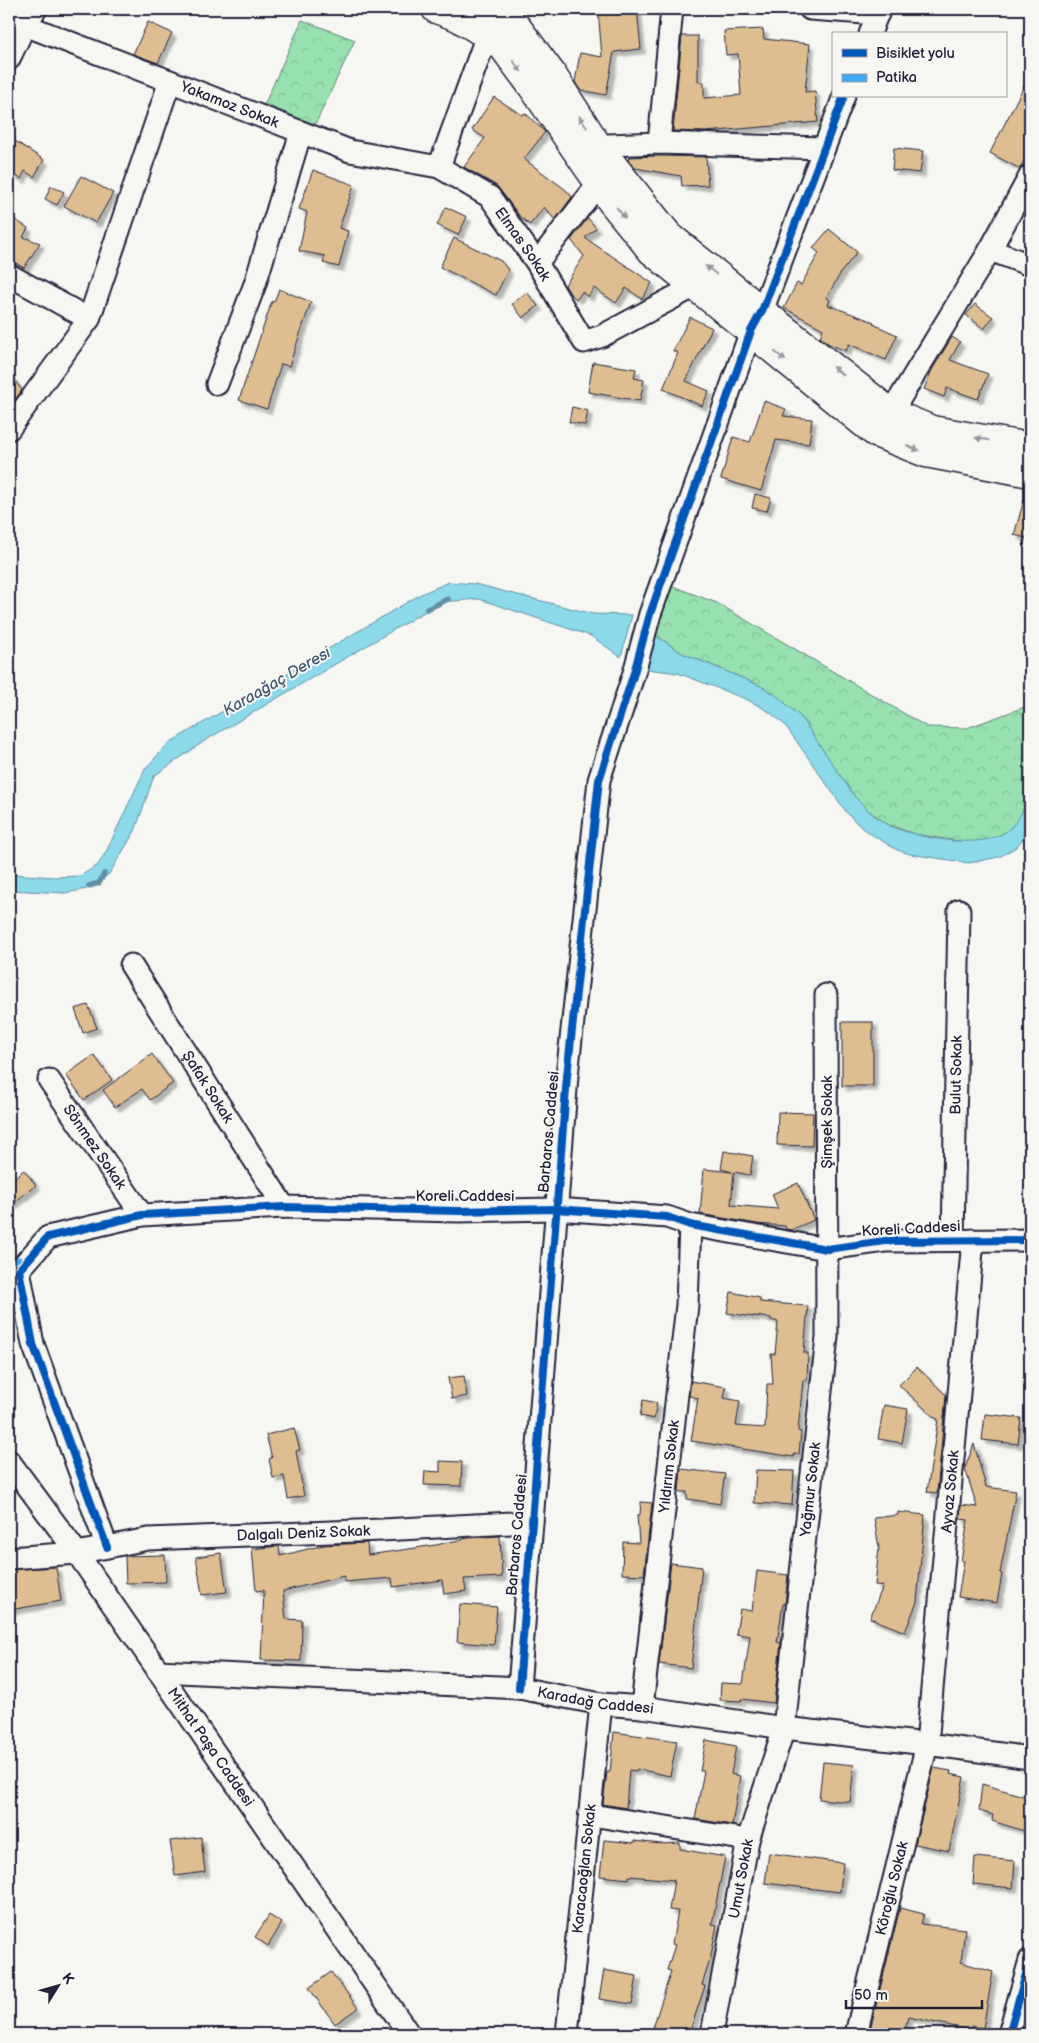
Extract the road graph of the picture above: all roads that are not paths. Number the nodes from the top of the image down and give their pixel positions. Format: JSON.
{"nodes":[{"id":1,"x":436,"y":9,"type":"edge"},
{"id":2,"x":672,"y":9,"type":"edge"},
{"id":3,"x":810,"y":9,"type":"edge"},
{"id":4,"x":878,"y":11,"type":"edge"},
{"id":5,"x":23,"y":16,"type":"edge"},
{"id":6,"x":488,"y":22,"type":"edge"},
{"id":7,"x":871,"y":32,"type":"edge"},
{"id":8,"x":9,"y":59,"type":"edge"},
{"id":9,"x":170,"y":81,"type":"junction"},
{"id":10,"x":843,"y":98,"type":"edge"},
{"id":11,"x":301,"y":132,"type":"junction"},
{"id":12,"x":659,"y":143,"type":"junction"},
{"id":13,"x":600,"y":148,"type":"junction"},
{"id":14,"x":823,"y":148,"type":"junction"},
{"id":15,"x":439,"y":167,"type":"junction"},
{"id":16,"x":1030,"y":176,"type":"edge"},
{"id":17,"x":599,"y":183,"type":"junction"},
{"id":18,"x":990,"y":250,"type":"junction"},
{"id":19,"x":537,"y":264,"type":"junction"},
{"id":20,"x":1030,"y":265,"type":"edge"},
{"id":21,"x":9,"y":275,"type":"edge"},
{"id":22,"x":695,"y":286,"type":"junction"},
{"id":23,"x":89,"y":319,"type":"junction"},
{"id":24,"x":756,"y":321,"type":"junction"},
{"id":25,"x":217,"y":384,"type":"dead end"},
{"id":26,"x":891,"y":413,"type":"junction"},
{"id":27,"x":9,"y":429,"type":"edge"},
{"id":28,"x":1030,"y":447,"type":"edge"},
{"id":29,"x":1030,"y":473,"type":"edge"},
{"id":30,"x":959,"y":910,"type":"dead end"},
{"id":31,"x":131,"y":965,"type":"dead end"},
{"id":32,"x":826,"y":995,"type":"dead end"},
{"id":33,"x":49,"y":1080,"type":"dead end"},
{"id":34,"x":284,"y":1207,"type":"junction"},
{"id":35,"x":556,"y":1209,"type":"junction"},
{"id":36,"x":142,"y":1215,"type":"junction"},
{"id":37,"x":690,"y":1225,"type":"junction"},
{"id":38,"x":963,"y":1240,"type":"junction"},
{"id":39,"x":1030,"y":1240,"type":"edge"},
{"id":40,"x":827,"y":1249,"type":"junction"},
{"id":41,"x":9,"y":1461,"type":"edge"},
{"id":42,"x":532,"y":1522,"type":"junction"},
{"id":43,"x":107,"y":1547,"type":"junction"},
{"id":44,"x":77,"y":1553,"type":"junction"},
{"id":45,"x":9,"y":1558,"type":"edge"},
{"id":46,"x":158,"y":1671,"type":"junction"},
{"id":47,"x":519,"y":1688,"type":"junction"},
{"id":48,"x":602,"y":1704,"type":"junction"},
{"id":49,"x":642,"y":1707,"type":"junction"},
{"id":50,"x":784,"y":1728,"type":"junction"},
{"id":51,"x":927,"y":1744,"type":"junction"},
{"id":52,"x":1030,"y":1758,"type":"edge"},
{"id":53,"x":591,"y":1815,"type":"junction"},
{"id":54,"x":748,"y":1840,"type":"junction"},
{"id":55,"x":1030,"y":1960,"type":"edge"},
{"id":56,"x":409,"y":2034,"type":"edge"},
{"id":57,"x":567,"y":2034,"type":"edge"},
{"id":58,"x":712,"y":2034,"type":"edge"},
{"id":59,"x":856,"y":2034,"type":"edge"},
{"id":60,"x":1009,"y":2034,"type":"edge"}],
"edges":[{"from":1,"to":6,"type":"main road"},
{"from":2,"to":12,"type":"street"},
{"from":3,"to":4,"type":"street"},
{"from":4,"to":7,"type":"street"},
{"from":5,"to":8,"type":"street"},
{"from":5,"to":9,"type":"street","name":"Yakamoz Sokak"},
{"from":13,"to":6,"type":"main road","one_way":true},
{"from":6,"to":15,"type":"street"},
{"from":6,"to":17,"type":"main road","one_way":true},
{"from":9,"to":11,"type":"street","name":"Yakamoz Sokak"},
{"from":9,"to":23,"type":"street"},
{"from":10,"to":14,"type":"street","name":"Barbaros Caddesi"},
{"from":11,"to":15,"type":"street","name":"Yakamoz Sokak"},
{"from":11,"to":25,"type":"street"},
{"from":12,"to":13,"type":"street"},
{"from":12,"to":14,"type":"street"},
{"from":24,"to":13,"type":"main road","one_way":true},
{"from":14,"to":24,"type":"street","name":"Barbaros Caddesi"},
{"from":15,"to":19,"type":"street","name":"Elmas Sokak"},
{"from":16,"to":18,"type":"street"},
{"from":17,"to":19,"type":"street"},
{"from":17,"to":22,"type":"main road","one_way":true},
{"from":18,"to":20,"type":"street"},
{"from":18,"to":26,"type":"street"},
{"from":19,"to":22,"type":"street","name":"Elmas Sokak"},
{"from":21,"to":23,"type":"street"},
{"from":22,"to":24,"type":"main road"},
{"from":23,"to":27,"type":"street"},
{"from":26,"to":24,"type":"main road","one_way":true},
{"from":24,"to":29,"type":"main road","one_way":true},
{"from":24,"to":35,"type":"street","name":"Barbaros Caddesi"},
{"from":28,"to":26,"type":"main road","one_way":true},
{"from":30,"to":38,"type":"street","name":"Bulut Sokak"},
{"from":31,"to":34,"type":"street","name":"Şafak Sokak"},
{"from":32,"to":40,"type":"street","name":"Şimşek Sokak"},
{"from":33,"to":36,"type":"street","name":"Sönmez Sokak"},
{"from":34,"to":35,"type":"street","name":"Koreli Caddesi"},
{"from":34,"to":36,"type":"street","name":"Koreli Caddesi"},
{"from":35,"to":37,"type":"street","name":"Koreli Caddesi"},
{"from":35,"to":42,"type":"street","name":"Barbaros Caddesi"},
{"from":36,"to":43,"type":"street","name":"Koreli Caddesi"},
{"from":37,"to":40,"type":"street","name":"Koreli Caddesi"},
{"from":37,"to":49,"type":"street","name":"Yıldırım Sokak"},
{"from":38,"to":39,"type":"street","name":"Koreli Caddesi"},
{"from":38,"to":40,"type":"street","name":"Koreli Caddesi"},
{"from":38,"to":51,"type":"street","name":"Ayvaz Sokak"},
{"from":40,"to":50,"type":"street","name":"Yağmur Sokak"},
{"from":41,"to":44,"type":"street","name":"Mithat Paşa Caddesi"},
{"from":42,"to":43,"type":"street","name":"Dalgalı Deniz Sokak"},
{"from":42,"to":47,"type":"street","name":"Barbaros Caddesi"},
{"from":43,"to":44,"type":"street","name":"Dalgalı Deniz Sokak"},
{"from":44,"to":45,"type":"street","name":"Dalgalı Deniz Sokak"},
{"from":44,"to":46,"type":"street","name":"Mithat Paşa Caddesi"},
{"from":46,"to":47,"type":"street","name":"Karadağ Caddesi"},
{"from":46,"to":56,"type":"street","name":"Mithat Paşa Caddesi"},
{"from":47,"to":48,"type":"street","name":"Karadağ Caddesi"},
{"from":48,"to":49,"type":"street","name":"Karadağ Caddesi"},
{"from":48,"to":53,"type":"street","name":"Karacaoğlan Sokak"},
{"from":49,"to":50,"type":"street","name":"Karadağ Caddesi"},
{"from":50,"to":51,"type":"street","name":"Karadağ Caddesi"},
{"from":50,"to":54,"type":"street","name":"Umut Sokak"},
{"from":51,"to":52,"type":"street","name":"Karadağ Caddesi"},
{"from":51,"to":59,"type":"street","name":"Köroğlu Sokak"},
{"from":53,"to":54,"type":"street"},
{"from":53,"to":57,"type":"street","name":"Karacaoğlan Sokak"},
{"from":54,"to":58,"type":"street","name":"Umut Sokak"},
{"from":55,"to":60,"type":"street"}]}
